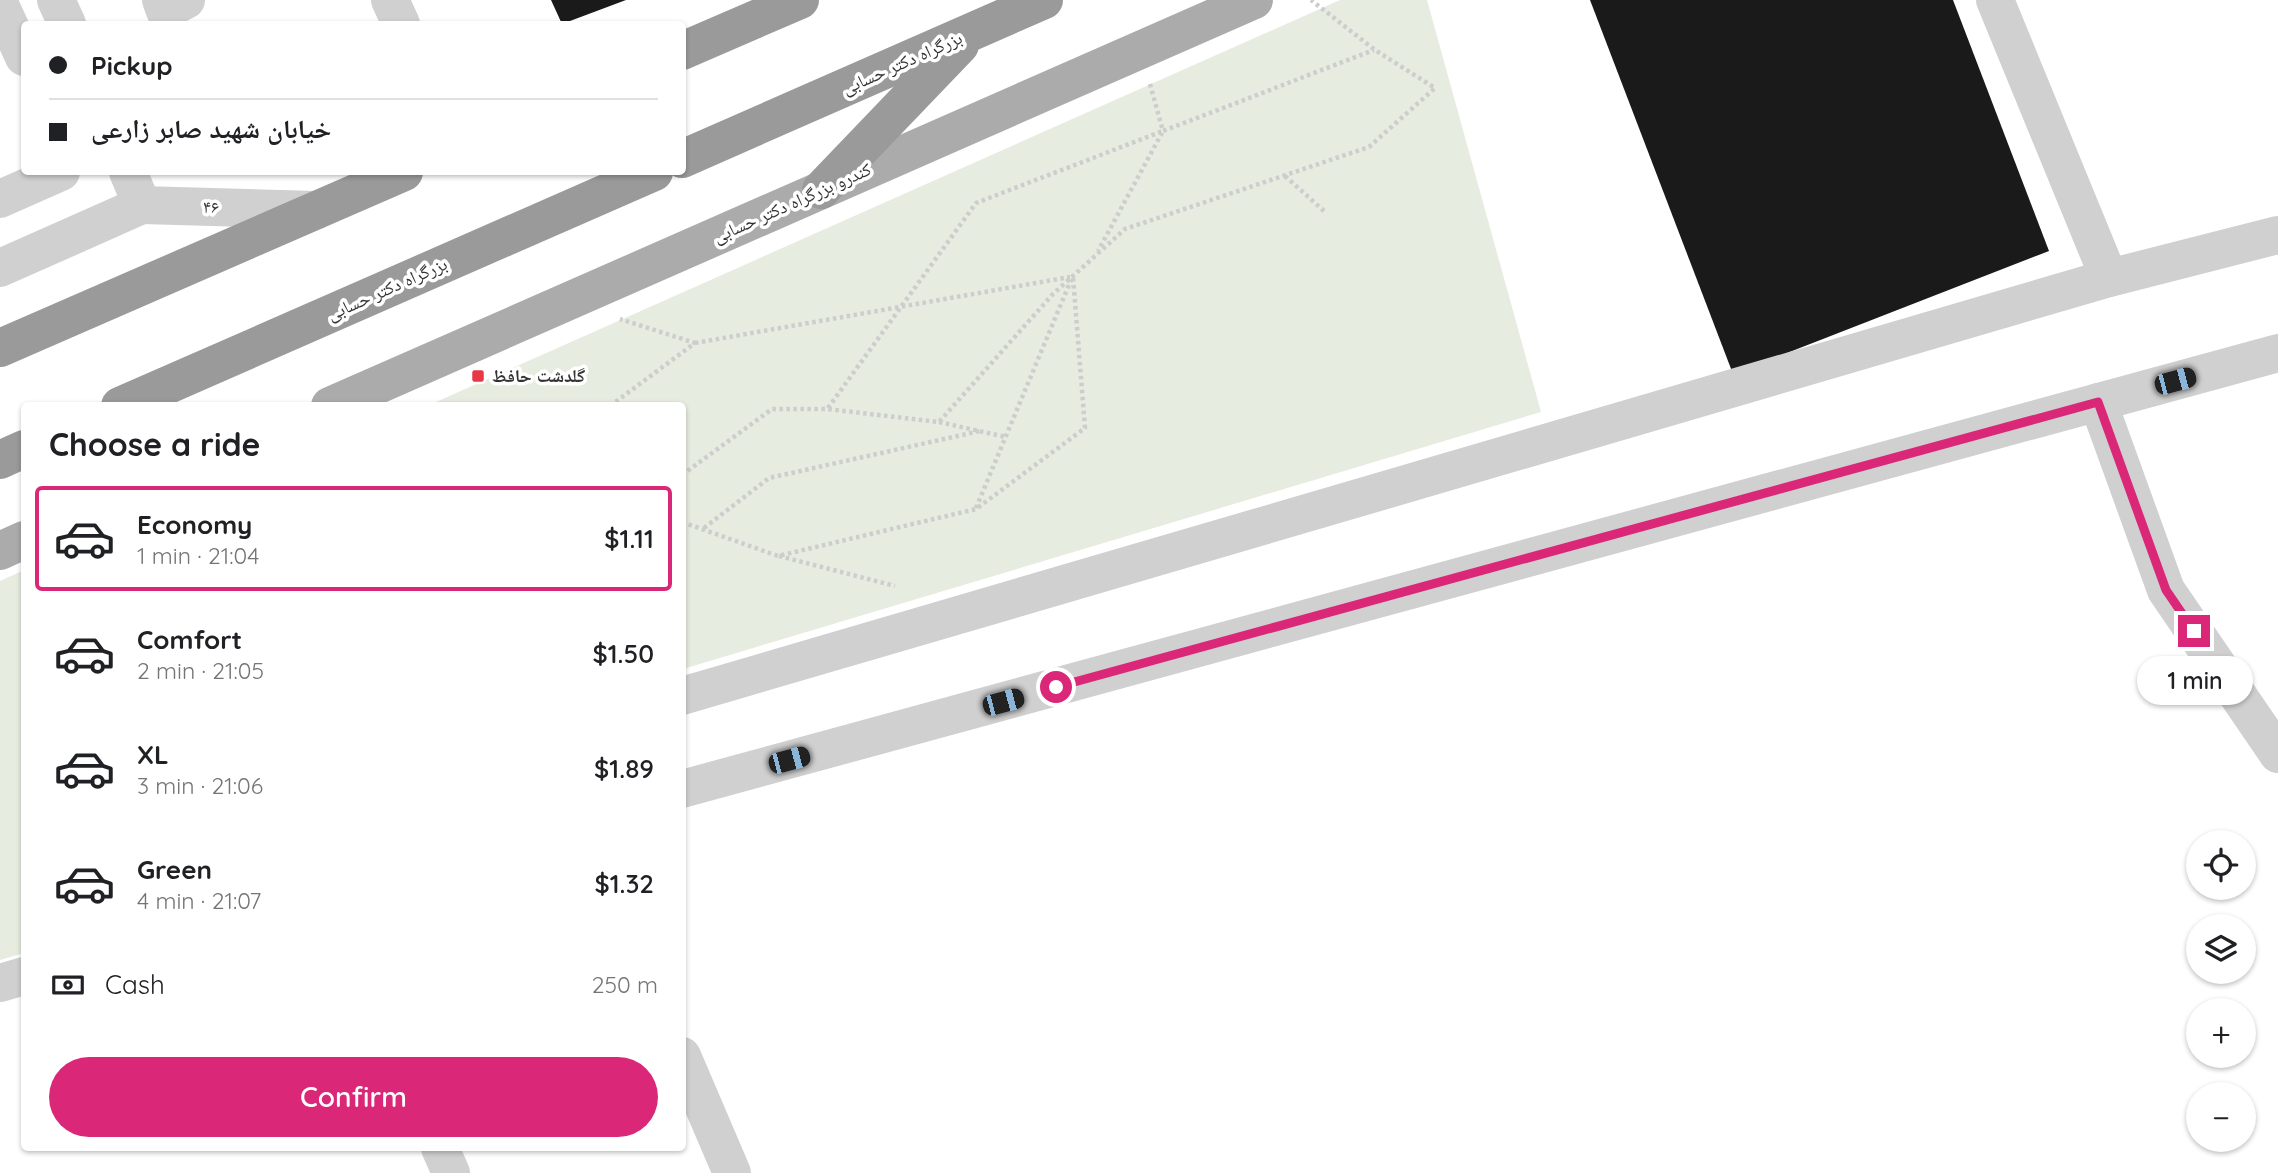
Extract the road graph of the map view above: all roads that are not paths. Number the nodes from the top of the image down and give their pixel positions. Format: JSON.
{"nodes":[{"id":1,"x":56,"y":0,"type":"edge"},
{"id":2,"x":161,"y":0,"type":"edge"},
{"id":3,"x":186,"y":0,"type":"edge"},
{"id":4,"x":390,"y":0,"type":"edge"},
{"id":5,"x":800,"y":0,"type":"edge"},
{"id":6,"x":1044,"y":0,"type":"edge"},
{"id":7,"x":1254,"y":0,"type":"edge"},
{"id":8,"x":1995,"y":0,"type":"edge"},
{"id":9,"x":0,"y":5,"type":"edge"},
{"id":10,"x":65,"y":21,"type":"edge"},
{"id":11,"x":196,"y":21,"type":"edge"},
{"id":12,"x":400,"y":21,"type":"edge"},
{"id":13,"x":973,"y":31,"type":"junction"},
{"id":14,"x":686,"y":49,"type":"edge"},
{"id":15,"x":21,"y":50,"type":"edge"},
{"id":16,"x":686,"y":157,"type":"edge"},
{"id":17,"x":54,"y":175,"type":"edge"},
{"id":18,"x":397,"y":175,"type":"edge"},
{"id":19,"x":647,"y":175,"type":"edge"},
{"id":20,"x":135,"y":188,"type":"edge"},
{"id":21,"x":821,"y":190,"type":"junction"},
{"id":22,"x":0,"y":199,"type":"edge"},
{"id":23,"x":317,"y":210,"type":"junction"},
{"id":24,"x":2278,"y":235,"type":"edge"},
{"id":25,"x":0,"y":268,"type":"edge"},
{"id":26,"x":2109,"y":278,"type":"junction"},
{"id":27,"x":0,"y":348,"type":"edge"},
{"id":28,"x":2278,"y":353,"type":"edge"},
{"id":29,"x":129,"y":402,"type":"edge"},
{"id":30,"x":339,"y":402,"type":"edge"},
{"id":31,"x":2098,"y":402,"type":"junction"},
{"id":32,"x":21,"y":450,"type":"edge"},
{"id":33,"x":0,"y":460,"type":"edge"},
{"id":34,"x":21,"y":541,"type":"edge"},
{"id":35,"x":0,"y":551,"type":"edge"},
{"id":36,"x":686,"y":695,"type":"edge"},
{"id":37,"x":2278,"y":754,"type":"edge"},
{"id":38,"x":686,"y":788,"type":"edge"},
{"id":39,"x":21,"y":977,"type":"edge"},
{"id":40,"x":0,"y":983,"type":"edge"},
{"id":41,"x":686,"y":1065,"type":"edge"},
{"id":42,"x":441,"y":1151,"type":"edge"},
{"id":43,"x":451,"y":1173,"type":"edge"},
{"id":44,"x":732,"y":1173,"type":"edge"}],
"edges":[{"from":1,"to":10,"type":"street"},
{"from":2,"to":3,"type":"street"},
{"from":3,"to":11,"type":"street"},
{"from":4,"to":12,"type":"street"},
{"from":5,"to":14,"type":"highway"},
{"from":6,"to":13,"type":"highway","name":"بزرگراه دکتر حسابی"},
{"from":7,"to":21,"type":"main road","name":"کندرو بزرگراه دکتر حسابی"},
{"from":8,"to":26,"type":"street"},
{"from":9,"to":15,"type":"street"},
{"from":13,"to":16,"type":"highway","name":"بزرگراه دکتر حسابی"},
{"from":13,"to":21,"type":"highway"},
{"from":17,"to":22,"type":"street"},
{"from":18,"to":23,"type":"highway"},
{"from":19,"to":29,"type":"highway","name":"بزرگراه دکتر حسابی"},
{"from":20,"to":23,"type":"street","name":"۴۶"},
{"from":20,"to":25,"type":"street"},
{"from":21,"to":30,"type":"main road","name":"کندرو بزرگراه دکتر حسابی"},
{"from":23,"to":27,"type":"highway"},
{"from":24,"to":26,"type":"street"},
{"from":26,"to":36,"type":"street"},
{"from":28,"to":31,"type":"street"},
{"from":31,"to":37,"type":"street"},
{"from":31,"to":38,"type":"street"},
{"from":32,"to":33,"type":"highway"},
{"from":34,"to":35,"type":"main road"},
{"from":39,"to":40,"type":"street"},
{"from":41,"to":44,"type":"street"},
{"from":42,"to":43,"type":"street"}]}
